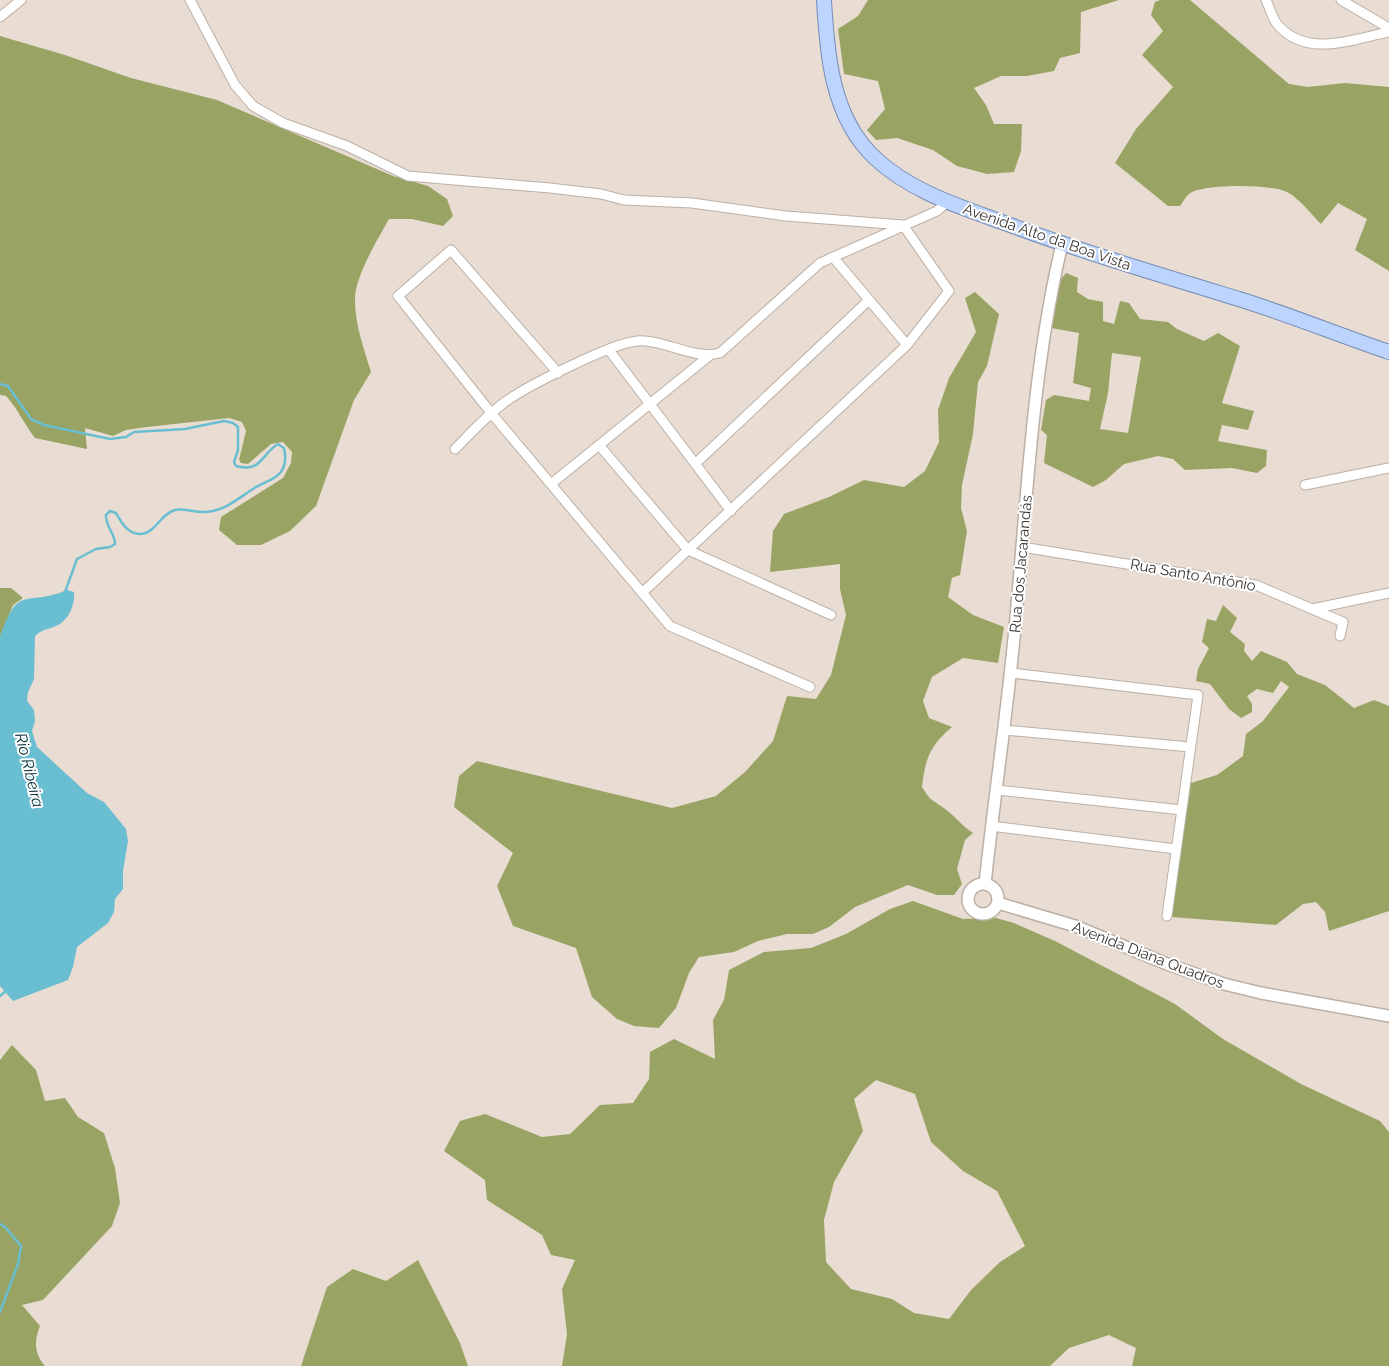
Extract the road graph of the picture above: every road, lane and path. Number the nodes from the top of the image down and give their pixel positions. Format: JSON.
{"nodes":[{"id":1,"x":22,"y":0,"type":"edge"},
{"id":2,"x":190,"y":0,"type":"edge"},
{"id":3,"x":824,"y":0,"type":"edge"},
{"id":4,"x":1266,"y":0,"type":"edge"},
{"id":5,"x":1341,"y":0,"type":"edge"},
{"id":6,"x":0,"y":17,"type":"edge"},
{"id":7,"x":1389,"y":30,"type":"edge"},
{"id":8,"x":947,"y":202,"type":"junction"},
{"id":9,"x":903,"y":225,"type":"junction"},
{"id":10,"x":1062,"y":244,"type":"junction"},
{"id":11,"x":833,"y":257,"type":"junction"},
{"id":12,"x":869,"y":300,"type":"junction"},
{"id":13,"x":907,"y":346,"type":"junction"},
{"id":14,"x":609,"y":350,"type":"junction"},
{"id":15,"x":1389,"y":352,"type":"edge"},
{"id":16,"x":709,"y":356,"type":"junction"},
{"id":17,"x":558,"y":373,"type":"junction"},
{"id":18,"x":650,"y":404,"type":"junction"},
{"id":19,"x":492,"y":414,"type":"junction"},
{"id":20,"x":599,"y":445,"type":"junction"},
{"id":21,"x":455,"y":449,"type":"dead end"},
{"id":22,"x":695,"y":464,"type":"junction"},
{"id":23,"x":1389,"y":468,"type":"edge"},
{"id":24,"x":551,"y":484,"type":"junction"},
{"id":25,"x":1306,"y":485,"type":"dead end"},
{"id":26,"x":731,"y":511,"type":"junction"},
{"id":27,"x":1022,"y":547,"type":"junction"},
{"id":28,"x":688,"y":550,"type":"junction"},
{"id":29,"x":642,"y":593,"type":"junction"},
{"id":30,"x":1389,"y":593,"type":"edge"},
{"id":31,"x":1312,"y":609,"type":"junction"},
{"id":32,"x":831,"y":615,"type":"dead end"},
{"id":33,"x":1340,"y":636,"type":"dead end"},
{"id":34,"x":1011,"y":672,"type":"junction"},
{"id":35,"x":810,"y":687,"type":"dead end"},
{"id":36,"x":1004,"y":730,"type":"junction"},
{"id":37,"x":1190,"y":747,"type":"junction"},
{"id":38,"x":997,"y":790,"type":"junction"},
{"id":39,"x":1182,"y":810,"type":"junction"},
{"id":40,"x":991,"y":826,"type":"junction"},
{"id":41,"x":1176,"y":849,"type":"junction"},
{"id":42,"x":985,"y":884,"type":"junction"},
{"id":43,"x":998,"y":903,"type":"junction"},
{"id":44,"x":1166,"y":916,"type":"dead end"},
{"id":45,"x":1389,"y":1016,"type":"edge"}],
"edges":[{"from":1,"to":6,"type":"street"},
{"from":2,"to":9,"type":"street"},
{"from":3,"to":8,"type":"main road","name":"Avenida Alto da Boa Vista"},
{"from":4,"to":7,"type":"street"},
{"from":5,"to":7,"type":"street"},
{"from":8,"to":9,"type":"street"},
{"from":8,"to":10,"type":"main road","name":"Avenida Alto da Boa Vista"},
{"from":9,"to":11,"type":"street"},
{"from":9,"to":13,"type":"street"},
{"from":10,"to":15,"type":"main road","name":"Avenida Alto da Boa Vista"},
{"from":10,"to":27,"type":"street","name":"Rua dos Jacarandás"},
{"from":11,"to":12,"type":"street"},
{"from":11,"to":16,"type":"street"},
{"from":12,"to":13,"type":"street"},
{"from":12,"to":22,"type":"street"},
{"from":13,"to":26,"type":"street"},
{"from":14,"to":16,"type":"street"},
{"from":14,"to":17,"type":"street"},
{"from":14,"to":18,"type":"street"},
{"from":16,"to":18,"type":"street"},
{"from":17,"to":19,"type":"street"},
{"from":17,"to":19,"type":"street"},
{"from":18,"to":20,"type":"street"},
{"from":18,"to":22,"type":"street"},
{"from":19,"to":21,"type":"street"},
{"from":19,"to":24,"type":"street"},
{"from":20,"to":24,"type":"street"},
{"from":20,"to":28,"type":"street"},
{"from":22,"to":26,"type":"street"},
{"from":23,"to":25,"type":"street"},
{"from":24,"to":29,"type":"street"},
{"from":26,"to":28,"type":"street"},
{"from":27,"to":31,"type":"street","name":"Rua Santo Antônio"},
{"from":27,"to":34,"type":"street","name":"Rua dos Jacarandás"},
{"from":28,"to":29,"type":"street"},
{"from":28,"to":32,"type":"street"},
{"from":29,"to":35,"type":"street"},
{"from":30,"to":31,"type":"street"},
{"from":31,"to":33,"type":"street","name":"Rua Santo Antônio"},
{"from":34,"to":36,"type":"street","name":"Rua dos Jacarandás"},
{"from":34,"to":37,"type":"street"},
{"from":36,"to":37,"type":"street"},
{"from":36,"to":38,"type":"street","name":"Rua dos Jacarandás"},
{"from":37,"to":39,"type":"street"},
{"from":38,"to":39,"type":"street"},
{"from":38,"to":40,"type":"street","name":"Rua dos Jacarandás"},
{"from":39,"to":41,"type":"street"},
{"from":40,"to":41,"type":"street"},
{"from":40,"to":42,"type":"street","name":"Rua dos Jacarandás"},
{"from":41,"to":44,"type":"street"},
{"from":42,"to":43,"type":"street"},
{"from":42,"to":43,"type":"street"},
{"from":43,"to":45,"type":"street","name":"Avenida Diana Quadros"}]}
